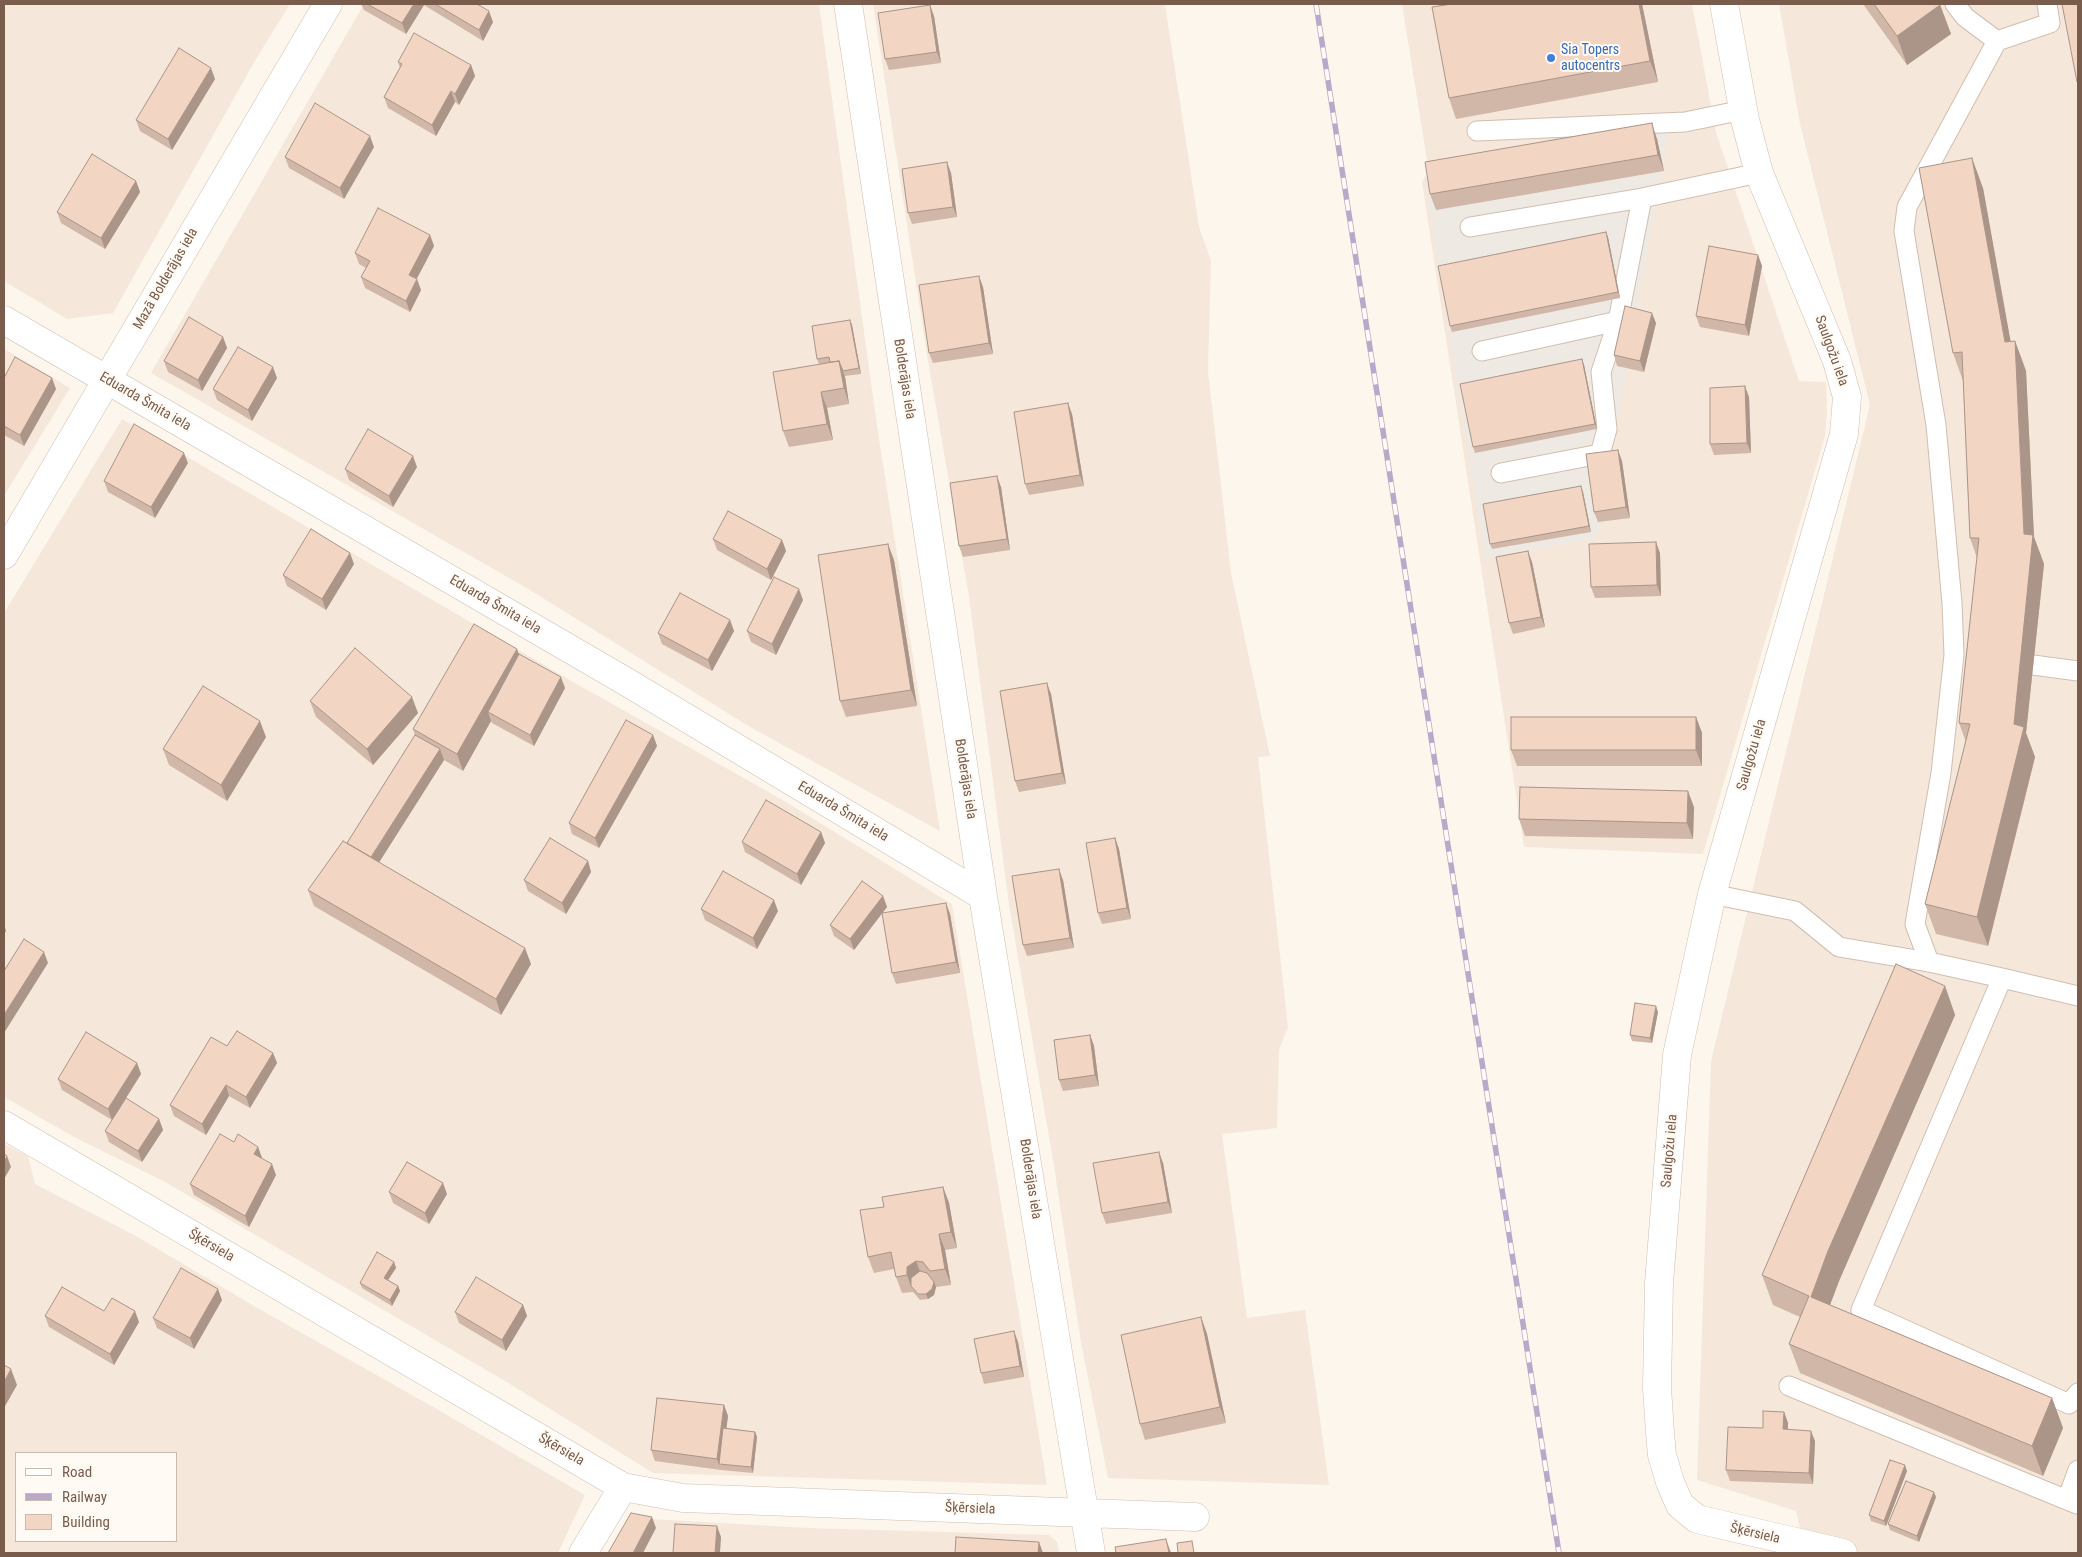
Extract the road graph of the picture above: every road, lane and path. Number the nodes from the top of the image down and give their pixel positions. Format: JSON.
{"nodes":[{"id":1,"x":328,"y":4,"type":"edge"},
{"id":2,"x":848,"y":4,"type":"edge"},
{"id":3,"x":1724,"y":4,"type":"edge"},
{"id":4,"x":1955,"y":4,"type":"edge"},
{"id":5,"x":2046,"y":4,"type":"edge"},
{"id":6,"x":1997,"y":41,"type":"junction"},
{"id":7,"x":1743,"y":110,"type":"junction"},
{"id":8,"x":1477,"y":131,"type":"dead end"},
{"id":9,"x":1759,"y":173,"type":"junction"},
{"id":10,"x":1642,"y":198,"type":"junction"},
{"id":11,"x":1470,"y":227,"type":"dead end"},
{"id":12,"x":4,"y":320,"type":"edge"},
{"id":13,"x":1618,"y":321,"type":"junction"},
{"id":14,"x":1482,"y":350,"type":"dead end"},
{"id":15,"x":107,"y":380,"type":"junction"},
{"id":16,"x":1501,"y":473,"type":"dead end"},
{"id":17,"x":4,"y":555,"type":"edge"},
{"id":18,"x":2033,"y":665,"type":"dead end"},
{"id":19,"x":2078,"y":671,"type":"edge"},
{"id":20,"x":1712,"y":894,"type":"junction"},
{"id":21,"x":983,"y":896,"type":"junction"},
{"id":22,"x":1929,"y":962,"type":"junction"},
{"id":23,"x":2002,"y":978,"type":"junction"},
{"id":24,"x":2078,"y":996,"type":"edge"},
{"id":25,"x":4,"y":1124,"type":"edge"},
{"id":26,"x":1789,"y":1386,"type":"edge"},
{"id":27,"x":2075,"y":1402,"type":"edge"},
{"id":28,"x":2078,"y":1470,"type":"edge"},
{"id":29,"x":624,"y":1487,"type":"junction"},
{"id":30,"x":2072,"y":1502,"type":"edge"},
{"id":31,"x":1085,"y":1513,"type":"junction"},
{"id":32,"x":1195,"y":1517,"type":"dead end"},
{"id":33,"x":1698,"y":1519,"type":"joint"},
{"id":34,"x":583,"y":1553,"type":"edge"},
{"id":35,"x":1091,"y":1553,"type":"edge"},
{"id":36,"x":1837,"y":1553,"type":"edge"}],
"edges":[{"from":1,"to":15,"type":"street","name":"Mazā Bolderājas iela"},
{"from":2,"to":21,"type":"street","name":"Bolderājas iela"},
{"from":3,"to":7,"type":"street","name":"Saulgožu iela"},
{"from":4,"to":6,"type":"lane"},
{"from":5,"to":6,"type":"lane"},
{"from":6,"to":22,"type":"lane"},
{"from":7,"to":8,"type":"lane"},
{"from":7,"to":9,"type":"street","name":"Saulgožu iela"},
{"from":9,"to":10,"type":"lane"},
{"from":9,"to":20,"type":"street","name":"Saulgožu iela"},
{"from":10,"to":11,"type":"lane"},
{"from":10,"to":13,"type":"lane"},
{"from":12,"to":15,"type":"street","name":"Eduarda Šmita iela"},
{"from":13,"to":14,"type":"lane"},
{"from":13,"to":16,"type":"lane"},
{"from":15,"to":17,"type":"street","name":"Mazā Bolderājas iela"},
{"from":15,"to":21,"type":"street","name":"Eduarda Šmita iela"},
{"from":18,"to":19,"type":"lane"},
{"from":20,"to":22,"type":"lane"},
{"from":20,"to":33,"type":"street","name":"Saulgožu iela"},
{"from":21,"to":31,"type":"street","name":"Bolderājas iela"},
{"from":22,"to":23,"type":"lane"},
{"from":23,"to":24,"type":"lane"},
{"from":23,"to":27,"type":"lane"},
{"from":25,"to":29,"type":"street","name":"Šķērsiela"},
{"from":26,"to":30,"type":"lane"},
{"from":28,"to":30,"type":"lane"},
{"from":29,"to":31,"type":"street","name":"Šķērsiela"},
{"from":29,"to":34,"type":"street"},
{"from":31,"to":32,"type":"street","name":"Šķērsiela"},
{"from":31,"to":35,"type":"street","name":"Bolderājas iela"},
{"from":33,"to":36,"type":"street","name":"Šķērsiela"}]}
